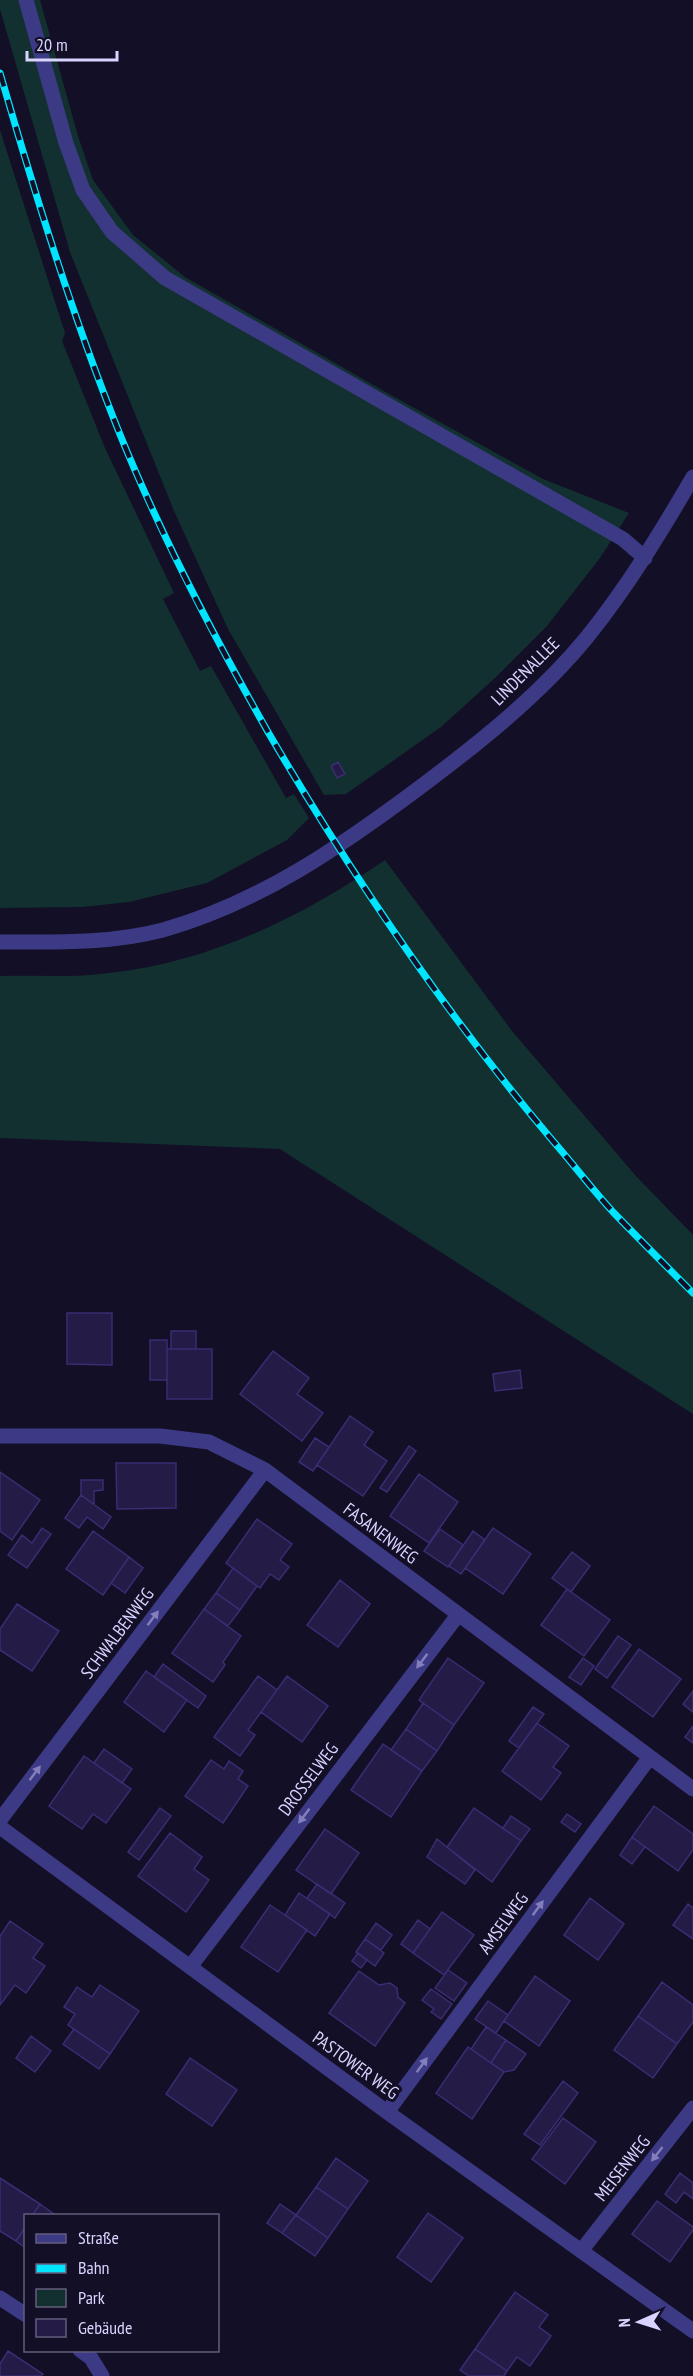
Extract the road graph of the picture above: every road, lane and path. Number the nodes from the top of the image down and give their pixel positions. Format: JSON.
{"nodes":[{"id":1,"x":26,"y":0,"type":"edge"},
{"id":2,"x":693,"y":477,"type":"edge"},
{"id":3,"x":645,"y":558,"type":"junction"},
{"id":4,"x":0,"y":942,"type":"edge"},
{"id":5,"x":0,"y":1436,"type":"edge"},
{"id":6,"x":265,"y":1470,"type":"junction"},
{"id":7,"x":458,"y":1615,"type":"junction"},
{"id":8,"x":650,"y":1757,"type":"junction"},
{"id":9,"x":693,"y":1788,"type":"edge"},
{"id":10,"x":0,"y":1820,"type":"edge"},
{"id":11,"x":0,"y":1827,"type":"edge"},
{"id":12,"x":190,"y":1967,"type":"junction"},
{"id":13,"x":693,"y":2108,"type":"edge"},
{"id":14,"x":387,"y":2112,"type":"junction"},
{"id":15,"x":581,"y":2251,"type":"junction"},
{"id":16,"x":0,"y":2298,"type":"edge"},
{"id":17,"x":24,"y":2314,"type":"edge"},
{"id":18,"x":693,"y":2331,"type":"edge"},
{"id":19,"x":83,"y":2352,"type":"edge"},
{"id":20,"x":102,"y":2376,"type":"edge"}],
"edges":[{"from":1,"to":3,"type":"street"},
{"from":2,"to":3,"type":"street","name":"LINDENALLEE"},
{"from":3,"to":4,"type":"street","name":"LINDENALLEE"},
{"from":5,"to":6,"type":"street","name":"FASANENWEG"},
{"from":6,"to":7,"type":"street","name":"FASANENWEG"},
{"from":10,"to":6,"type":"street","name":"SCHWALBENWEG","one_way":true},
{"from":7,"to":8,"type":"street","name":"FASANENWEG"},
{"from":7,"to":12,"type":"street","name":"DROSSELWEG","one_way":true},
{"from":8,"to":9,"type":"street","name":"FASANENWEG"},
{"from":14,"to":8,"type":"street","name":"AMSELWEG","one_way":true},
{"from":11,"to":12,"type":"street","name":"PASTOWER WEG"},
{"from":12,"to":14,"type":"street","name":"PASTOWER WEG"},
{"from":13,"to":15,"type":"street","name":"MEISENWEG","one_way":true},
{"from":14,"to":15,"type":"street","name":"PASTOWER WEG"},
{"from":15,"to":18,"type":"street","name":"PASTOWER WEG"},
{"from":16,"to":17,"type":"street"},
{"from":19,"to":20,"type":"street"}]}
